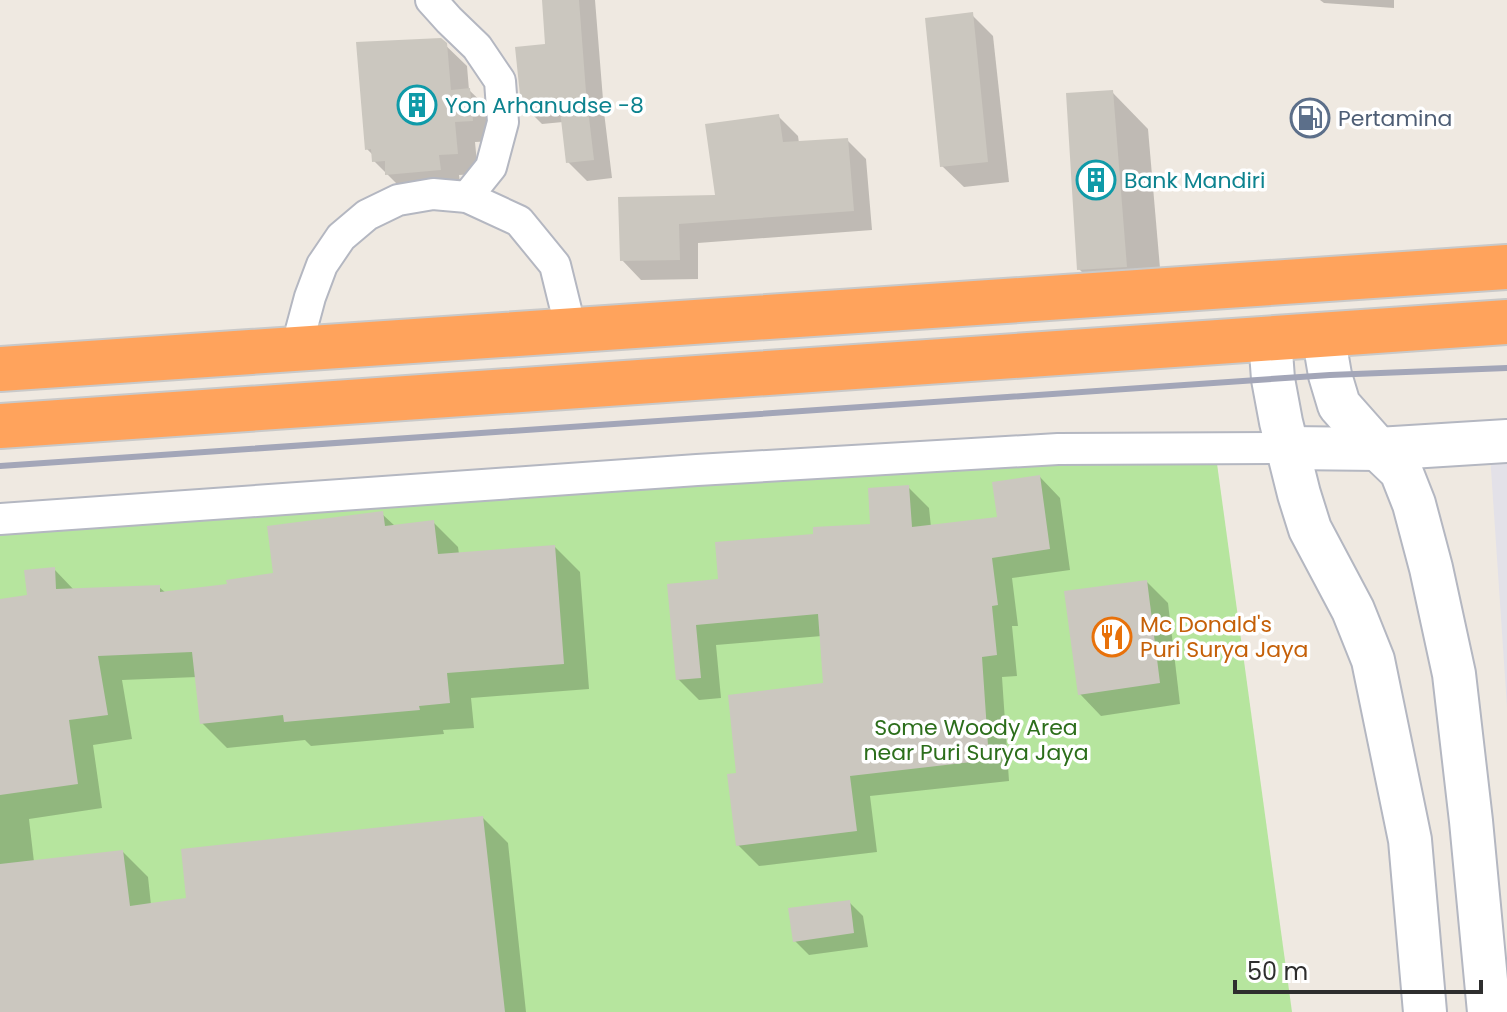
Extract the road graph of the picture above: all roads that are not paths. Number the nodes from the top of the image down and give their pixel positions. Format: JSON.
{"nodes":[{"id":1,"x":431,"y":0,"type":"edge"},
{"id":2,"x":467,"y":197,"type":"junction"},
{"id":3,"x":1507,"y":267,"type":"edge"},
{"id":4,"x":1316,"y":280,"type":"junction"},
{"id":5,"x":1262,"y":283,"type":"junction"},
{"id":6,"x":1507,"y":322,"type":"edge"},
{"id":7,"x":571,"y":330,"type":"junction"},
{"id":8,"x":1323,"y":334,"type":"junction"},
{"id":9,"x":1270,"y":338,"type":"junction"},
{"id":10,"x":296,"y":349,"type":"junction"},
{"id":11,"x":0,"y":369,"type":"edge"},
{"id":12,"x":0,"y":426,"type":"edge"},
{"id":13,"x":1507,"y":441,"type":"edge"},
{"id":14,"x":1288,"y":448,"type":"junction"},
{"id":15,"x":1378,"y":449,"type":"junction"},
{"id":16,"x":0,"y":519,"type":"edge"},
{"id":17,"x":1425,"y":1012,"type":"edge"},
{"id":18,"x":1489,"y":1012,"type":"edge"}],
"edges":[{"from":1,"to":2,"type":"street"},
{"from":2,"to":7,"type":"street"},
{"from":2,"to":10,"type":"street"},
{"from":3,"to":4,"type":"highway"},
{"from":4,"to":5,"type":"highway"},
{"from":4,"to":8,"type":"highway"},
{"from":5,"to":7,"type":"highway"},
{"from":5,"to":9,"type":"highway"},
{"from":6,"to":8,"type":"highway"},
{"from":7,"to":10,"type":"highway"},
{"from":8,"to":9,"type":"highway"},
{"from":8,"to":15,"type":"street"},
{"from":9,"to":12,"type":"highway"},
{"from":9,"to":14,"type":"street"},
{"from":10,"to":11,"type":"highway"},
{"from":13,"to":15,"type":"street"},
{"from":14,"to":15,"type":"street"},
{"from":14,"to":16,"type":"street"},
{"from":14,"to":17,"type":"street"},
{"from":15,"to":18,"type":"street"}]}
